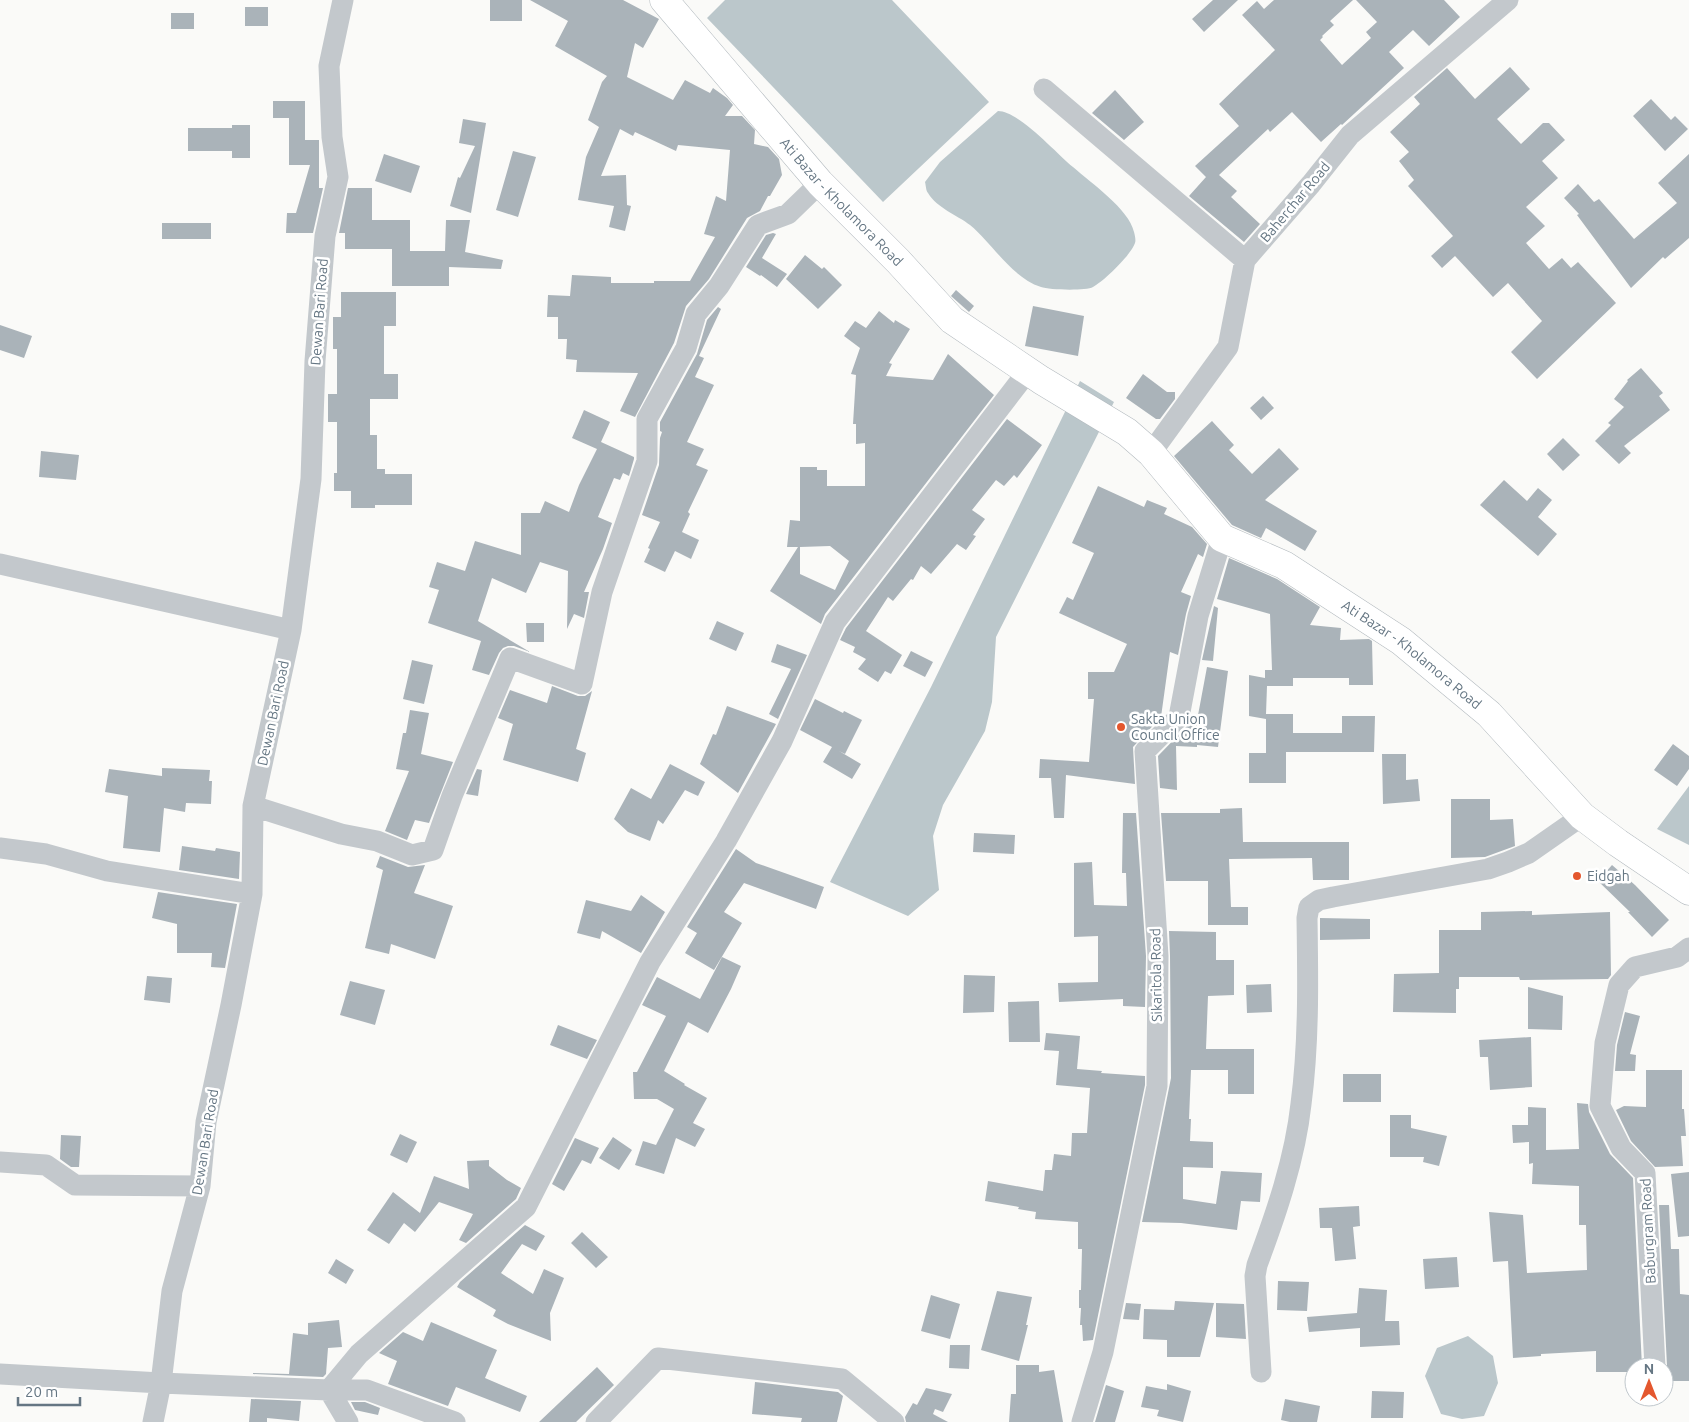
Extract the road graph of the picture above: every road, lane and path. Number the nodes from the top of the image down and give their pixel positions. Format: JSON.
{"nodes":[{"id":1,"x":343,"y":0,"type":"edge"},
{"id":2,"x":664,"y":0,"type":"edge"},
{"id":3,"x":1508,"y":0,"type":"edge"},
{"id":4,"x":1044,"y":90,"type":"dead end"},
{"id":5,"x":820,"y":183,"type":"junction"},
{"id":6,"x":1245,"y":260,"type":"junction"},
{"id":7,"x":1035,"y":375,"type":"junction"},
{"id":8,"x":1151,"y":453,"type":"junction"},
{"id":9,"x":1222,"y":538,"type":"junction"},
{"id":10,"x":0,"y":564,"type":"edge"},
{"id":11,"x":291,"y":630,"type":"junction"},
{"id":12,"x":253,"y":806,"type":"junction"},
{"id":13,"x":1582,"y":816,"type":"junction"},
{"id":14,"x":0,"y":848,"type":"edge"},
{"id":15,"x":1689,"y":891,"type":"edge"},
{"id":16,"x":252,"y":894,"type":"junction"},
{"id":17,"x":1689,"y":948,"type":"edge"},
{"id":18,"x":0,"y":1162,"type":"edge"},
{"id":19,"x":200,"y":1186,"type":"junction"},
{"id":20,"x":1654,"y":1357,"type":"edge"},
{"id":21,"x":1261,"y":1372,"type":"dead end"},
{"id":22,"x":0,"y":1374,"type":"edge"},
{"id":23,"x":161,"y":1384,"type":"junction"},
{"id":24,"x":330,"y":1390,"type":"junction"},
{"id":25,"x":153,"y":1422,"type":"edge"},
{"id":26,"x":348,"y":1422,"type":"edge"},
{"id":27,"x":455,"y":1422,"type":"edge"},
{"id":28,"x":596,"y":1422,"type":"edge"},
{"id":29,"x":894,"y":1422,"type":"edge"},
{"id":30,"x":1082,"y":1422,"type":"edge"}],
"edges":[{"from":1,"to":11,"type":"street","name":"Dewan Bari Road"},
{"from":2,"to":5,"type":"main road","name":"Ati Bazar - Kholamora Road"},
{"from":3,"to":6,"type":"street","name":"Baherchar Road"},
{"from":4,"to":6,"type":"street"},
{"from":5,"to":7,"type":"main road","name":"Ati Bazar - Kholamora Road"},
{"from":5,"to":12,"type":"street"},
{"from":6,"to":8,"type":"street","name":"Baherchar Road"},
{"from":7,"to":8,"type":"main road","name":"Ati Bazar - Kholamora Road"},
{"from":7,"to":24,"type":"street"},
{"from":8,"to":9,"type":"main road","name":"Ati Bazar - Kholamora Road"},
{"from":9,"to":13,"type":"main road","name":"Ati Bazar - Kholamora Road"},
{"from":9,"to":30,"type":"street","name":"Sikaritola Road"},
{"from":10,"to":11,"type":"street"},
{"from":11,"to":12,"type":"street","name":"Dewan Bari Road"},
{"from":12,"to":16,"type":"street","name":"Dewan Bari Road"},
{"from":13,"to":15,"type":"main road","name":"Ati Bazar - Kholamora Road"},
{"from":13,"to":21,"type":"street"},
{"from":14,"to":16,"type":"street"},
{"from":16,"to":19,"type":"street","name":"Dewan Bari Road"},
{"from":17,"to":20,"type":"street","name":"Baburgram Road"},
{"from":18,"to":19,"type":"street"},
{"from":19,"to":23,"type":"street","name":"Dewan Bari Road"},
{"from":22,"to":23,"type":"street"},
{"from":23,"to":24,"type":"street"},
{"from":23,"to":25,"type":"street","name":"Dewan Bari Road"},
{"from":24,"to":26,"type":"street"},
{"from":24,"to":27,"type":"street"},
{"from":28,"to":29,"type":"street"}]}
